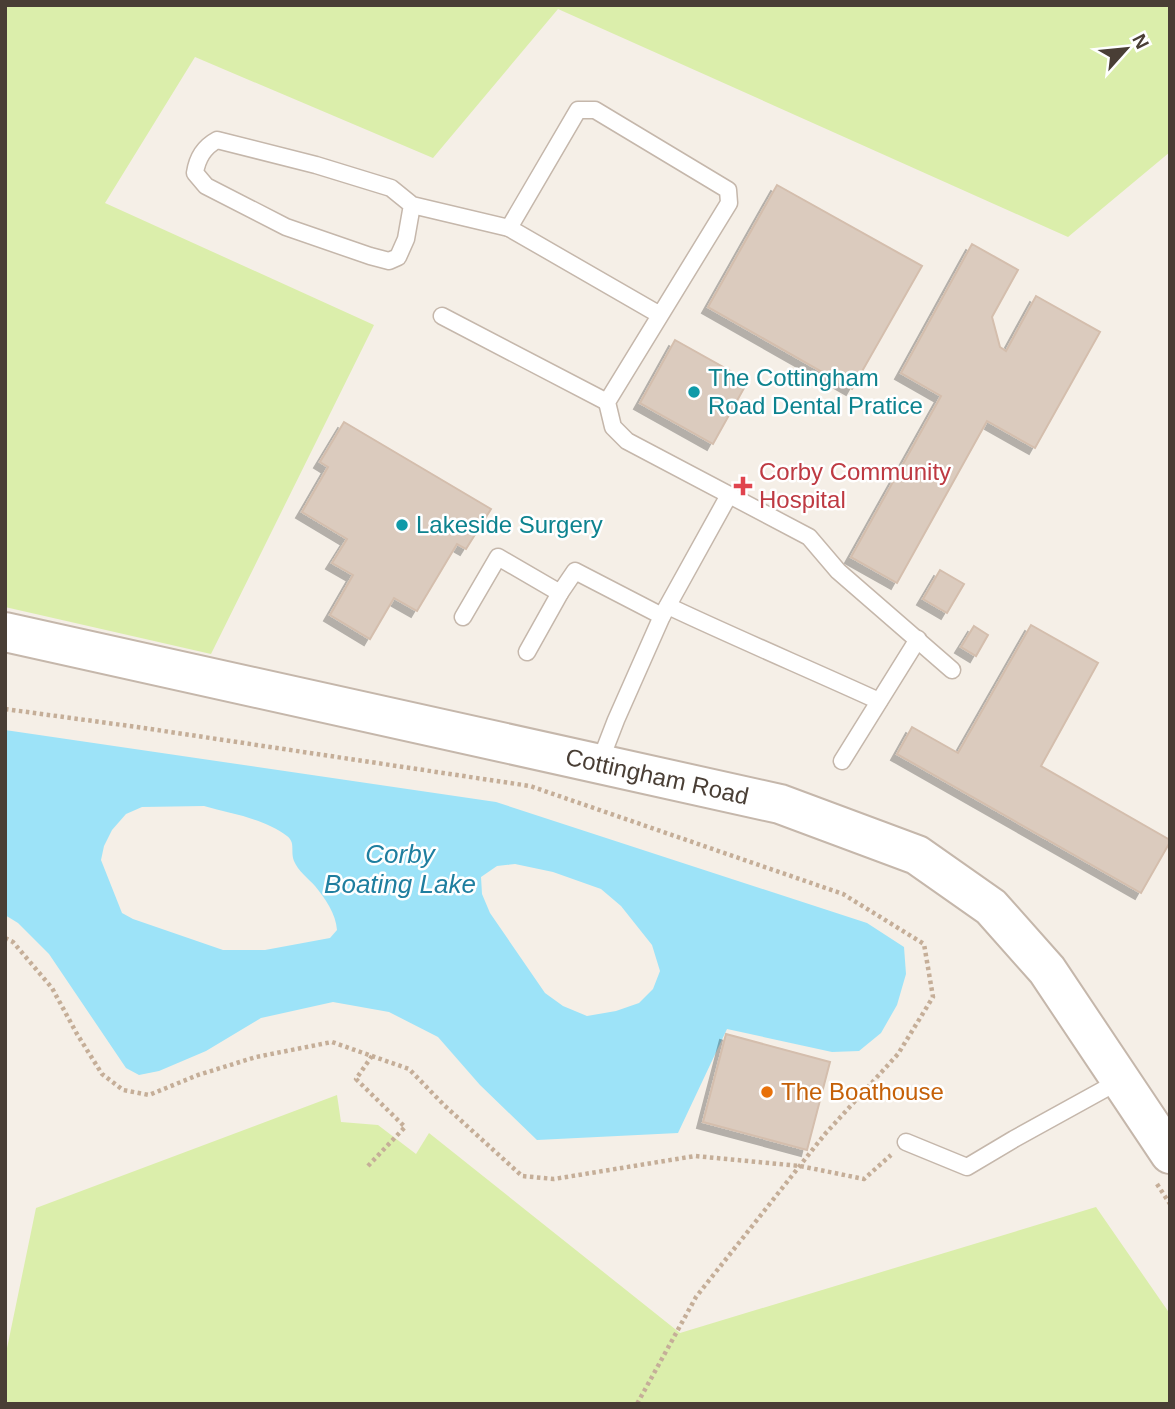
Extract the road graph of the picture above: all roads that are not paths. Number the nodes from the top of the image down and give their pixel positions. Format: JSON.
{"nodes":[{"id":1,"x":412,"y":205,"type":"junction"},
{"id":2,"x":509,"y":228,"type":"junction"},
{"id":3,"x":442,"y":316,"type":"dead end"},
{"id":4,"x":660,"y":316,"type":"junction"},
{"id":5,"x":607,"y":401,"type":"junction"},
{"id":6,"x":729,"y":495,"type":"junction"},
{"id":7,"x":560,"y":593,"type":"junction"},
{"id":8,"x":665,"y":611,"type":"junction"},
{"id":9,"x":463,"y":617,"type":"dead end"},
{"id":10,"x":5,"y":632,"type":"edge"},
{"id":11,"x":918,"y":639,"type":"junction"},
{"id":12,"x":527,"y":652,"type":"dead end"},
{"id":13,"x":952,"y":670,"type":"dead end"},
{"id":14,"x":879,"y":701,"type":"junction"},
{"id":15,"x":842,"y":761,"type":"dead end"},
{"id":16,"x":599,"y":764,"type":"junction"},
{"id":17,"x":1121,"y":1080,"type":"junction"},
{"id":18,"x":906,"y":1142,"type":"road end"},
{"id":19,"x":1170,"y":1154,"type":"edge"}],
"edges":[{"from":1,"to":1,"type":"lane"},
{"from":1,"to":2,"type":"lane"},
{"from":2,"to":4,"type":"lane"},
{"from":2,"to":4,"type":"lane"},
{"from":3,"to":5,"type":"lane"},
{"from":4,"to":5,"type":"lane"},
{"from":5,"to":6,"type":"lane"},
{"from":6,"to":8,"type":"lane"},
{"from":6,"to":11,"type":"lane"},
{"from":7,"to":8,"type":"lane"},
{"from":7,"to":9,"type":"lane"},
{"from":7,"to":12,"type":"lane"},
{"from":8,"to":14,"type":"lane"},
{"from":8,"to":16,"type":"lane"},
{"from":10,"to":16,"type":"street","name":"Cottingham Road"},
{"from":11,"to":13,"type":"lane"},
{"from":11,"to":14,"type":"lane"},
{"from":14,"to":15,"type":"lane"},
{"from":16,"to":17,"type":"street","name":"Cottingham Road"},
{"from":17,"to":18,"type":"lane"},
{"from":17,"to":19,"type":"street","name":"Cottingham Road"}]}
